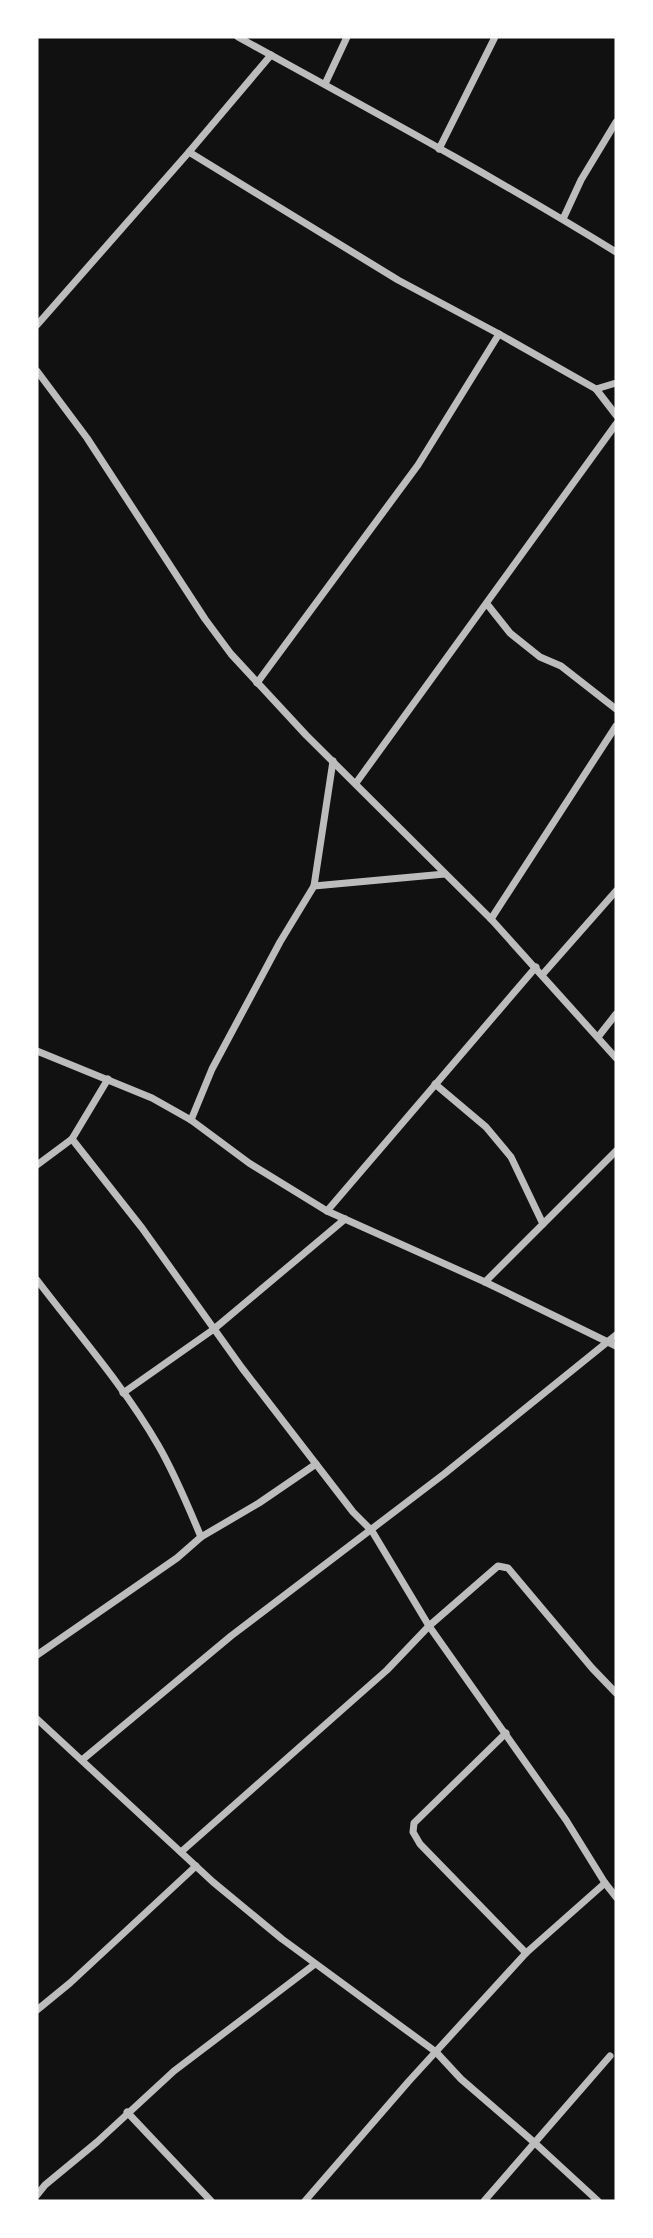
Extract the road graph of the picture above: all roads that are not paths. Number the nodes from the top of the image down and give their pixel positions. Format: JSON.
{"nodes":[{"id":1,"x":239,"y":37,"type":"edge"},
{"id":2,"x":347,"y":37,"type":"edge"},
{"id":3,"x":495,"y":37,"type":"edge"},
{"id":4,"x":271,"y":55,"type":"junction"},
{"id":5,"x":325,"y":84,"type":"junction"},
{"id":6,"x":616,"y":122,"type":"edge"},
{"id":7,"x":439,"y":149,"type":"junction"},
{"id":8,"x":189,"y":152,"type":"junction"},
{"id":9,"x":563,"y":219,"type":"junction"},
{"id":10,"x":616,"y":252,"type":"edge"},
{"id":11,"x":37,"y":325,"type":"edge"},
{"id":12,"x":499,"y":334,"type":"junction"},
{"id":13,"x":37,"y":371,"type":"edge"},
{"id":14,"x":616,"y":383,"type":"edge"},
{"id":15,"x":596,"y":389,"type":"junction"},
{"id":16,"x":616,"y":415,"type":"edge"},
{"id":17,"x":616,"y":424,"type":"edge"},
{"id":18,"x":487,"y":604,"type":"junction"},
{"id":19,"x":257,"y":683,"type":"junction"},
{"id":20,"x":616,"y":709,"type":"edge"},
{"id":21,"x":616,"y":726,"type":"edge"},
{"id":22,"x":333,"y":761,"type":"junction"},
{"id":23,"x":356,"y":783,"type":"junction"},
{"id":24,"x":445,"y":874,"type":"junction"},
{"id":25,"x":314,"y":886,"type":"junction"},
{"id":26,"x":616,"y":891,"type":"edge"},
{"id":27,"x":491,"y":919,"type":"junction"},
{"id":28,"x":536,"y":967,"type":"junction"},
{"id":29,"x":542,"y":975,"type":"junction"},
{"id":30,"x":616,"y":1014,"type":"edge"},
{"id":31,"x":598,"y":1037,"type":"junction"},
{"id":32,"x":37,"y":1051,"type":"edge"},
{"id":33,"x":616,"y":1058,"type":"edge"},
{"id":34,"x":108,"y":1079,"type":"junction"},
{"id":35,"x":435,"y":1084,"type":"junction"},
{"id":36,"x":191,"y":1120,"type":"junction"},
{"id":37,"x":72,"y":1139,"type":"junction"},
{"id":38,"x":616,"y":1151,"type":"edge"},
{"id":39,"x":37,"y":1165,"type":"edge"},
{"id":40,"x":327,"y":1211,"type":"junction"},
{"id":41,"x":345,"y":1219,"type":"junction"},
{"id":42,"x":543,"y":1224,"type":"junction"},
{"id":43,"x":37,"y":1280,"type":"edge"},
{"id":44,"x":485,"y":1282,"type":"junction"},
{"id":45,"x":214,"y":1329,"type":"junction"},
{"id":46,"x":616,"y":1335,"type":"edge"},
{"id":47,"x":607,"y":1341,"type":"junction"},
{"id":48,"x":616,"y":1346,"type":"edge"},
{"id":49,"x":124,"y":1392,"type":"junction"},
{"id":50,"x":316,"y":1464,"type":"junction"},
{"id":51,"x":372,"y":1531,"type":"junction"},
{"id":52,"x":201,"y":1537,"type":"junction"},
{"id":53,"x":429,"y":1626,"type":"junction"},
{"id":54,"x":37,"y":1655,"type":"edge"},
{"id":55,"x":616,"y":1693,"type":"edge"},
{"id":56,"x":37,"y":1719,"type":"edge"},
{"id":57,"x":506,"y":1733,"type":"junction"},
{"id":58,"x":82,"y":1759,"type":"junction"},
{"id":59,"x":181,"y":1852,"type":"junction"},
{"id":60,"x":196,"y":1866,"type":"junction"},
{"id":61,"x":605,"y":1883,"type":"junction"},
{"id":62,"x":616,"y":1897,"type":"edge"},
{"id":63,"x":526,"y":1953,"type":"junction"},
{"id":64,"x":315,"y":1964,"type":"junction"},
{"id":65,"x":37,"y":2010,"type":"edge"},
{"id":66,"x":436,"y":2052,"type":"junction"},
{"id":67,"x":610,"y":2056,"type":"dead end"},
{"id":68,"x":127,"y":2112,"type":"junction"},
{"id":69,"x":536,"y":2144,"type":"junction"},
{"id":70,"x":37,"y":2195,"type":"edge"},
{"id":71,"x":212,"y":2201,"type":"edge"},
{"id":72,"x":305,"y":2201,"type":"edge"},
{"id":73,"x":484,"y":2201,"type":"edge"},
{"id":74,"x":598,"y":2201,"type":"edge"}],
"edges":[{"from":1,"to":4,"type":"street"},
{"from":2,"to":5,"type":"street"},
{"from":3,"to":7,"type":"street"},
{"from":4,"to":5,"type":"street"},
{"from":4,"to":8,"type":"street"},
{"from":5,"to":7,"type":"street"},
{"from":6,"to":9,"type":"street"},
{"from":7,"to":9,"type":"street"},
{"from":8,"to":11,"type":"street"},
{"from":8,"to":12,"type":"street"},
{"from":9,"to":10,"type":"street"},
{"from":12,"to":15,"type":"street"},
{"from":12,"to":19,"type":"street"},
{"from":13,"to":19,"type":"street"},
{"from":14,"to":15,"type":"street"},
{"from":15,"to":16,"type":"street"},
{"from":17,"to":18,"type":"street"},
{"from":18,"to":20,"type":"street"},
{"from":18,"to":23,"type":"street"},
{"from":19,"to":22,"type":"street"},
{"from":21,"to":27,"type":"street"},
{"from":22,"to":23,"type":"street"},
{"from":22,"to":25,"type":"street"},
{"from":23,"to":24,"type":"street"},
{"from":24,"to":25,"type":"street"},
{"from":24,"to":27,"type":"street"},
{"from":25,"to":36,"type":"street"},
{"from":26,"to":29,"type":"street"},
{"from":27,"to":28,"type":"street"},
{"from":28,"to":29,"type":"street"},
{"from":28,"to":35,"type":"street"},
{"from":29,"to":31,"type":"street"},
{"from":30,"to":31,"type":"street"},
{"from":31,"to":33,"type":"street"},
{"from":32,"to":34,"type":"street"},
{"from":34,"to":36,"type":"street"},
{"from":34,"to":37,"type":"street"},
{"from":35,"to":40,"type":"street"},
{"from":35,"to":42,"type":"street"},
{"from":36,"to":40,"type":"street"},
{"from":37,"to":39,"type":"street"},
{"from":37,"to":45,"type":"street"},
{"from":38,"to":42,"type":"street"},
{"from":40,"to":41,"type":"street"},
{"from":41,"to":44,"type":"street"},
{"from":41,"to":45,"type":"street"},
{"from":42,"to":44,"type":"street"},
{"from":43,"to":49,"type":"street"},
{"from":44,"to":47,"type":"street"},
{"from":45,"to":49,"type":"street"},
{"from":45,"to":50,"type":"street"},
{"from":46,"to":47,"type":"street"},
{"from":47,"to":48,"type":"street"},
{"from":47,"to":51,"type":"street"},
{"from":49,"to":52,"type":"street"},
{"from":50,"to":51,"type":"street"},
{"from":50,"to":52,"type":"street"},
{"from":51,"to":53,"type":"street"},
{"from":51,"to":58,"type":"street"},
{"from":52,"to":54,"type":"street"},
{"from":53,"to":55,"type":"street"},
{"from":53,"to":57,"type":"street"},
{"from":53,"to":59,"type":"street"},
{"from":56,"to":58,"type":"street"},
{"from":57,"to":61,"type":"street"},
{"from":57,"to":63,"type":"street"},
{"from":58,"to":59,"type":"street"},
{"from":59,"to":60,"type":"street"},
{"from":60,"to":64,"type":"street"},
{"from":60,"to":65,"type":"street"},
{"from":61,"to":62,"type":"street"},
{"from":61,"to":63,"type":"street"},
{"from":63,"to":66,"type":"street"},
{"from":64,"to":66,"type":"street"},
{"from":64,"to":68,"type":"street"},
{"from":66,"to":69,"type":"street"},
{"from":66,"to":72,"type":"street"},
{"from":67,"to":69,"type":"street"},
{"from":68,"to":70,"type":"street"},
{"from":68,"to":71,"type":"street"},
{"from":69,"to":73,"type":"street"},
{"from":69,"to":74,"type":"street"}]}
